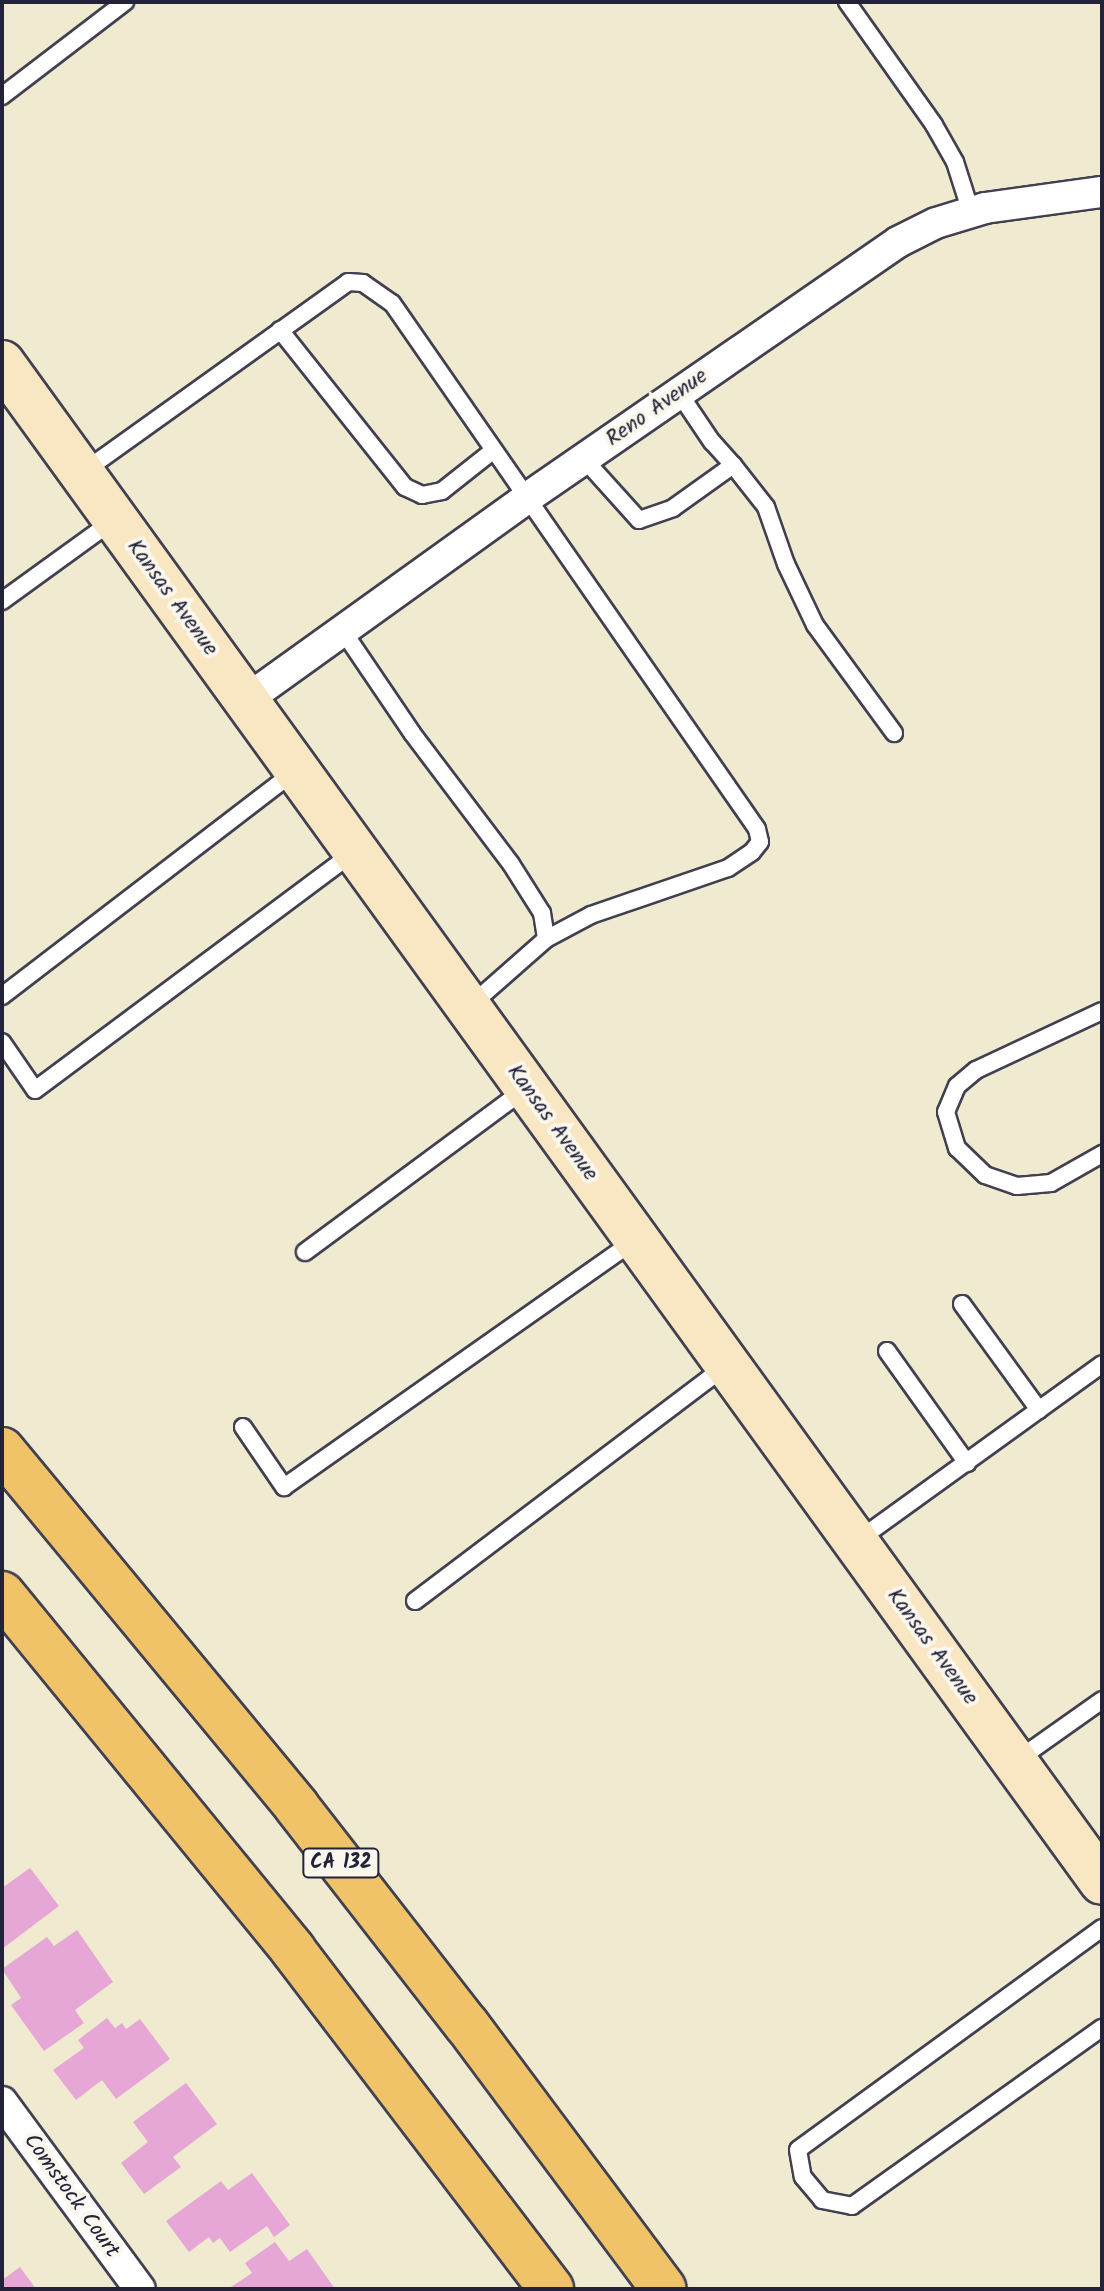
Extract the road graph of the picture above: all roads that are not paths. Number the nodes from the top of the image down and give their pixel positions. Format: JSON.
{"nodes":[{"id":1,"x":125,"y":2,"type":"edge"},
{"id":2,"x":847,"y":2,"type":"edge"},
{"id":3,"x":2,"y":96,"type":"edge"},
{"id":4,"x":1102,"y":192,"type":"edge"},
{"id":5,"x":971,"y":212,"type":"junction"},
{"id":6,"x":280,"y":330,"type":"junction"},
{"id":7,"x":2,"y":363,"type":"edge"},
{"id":8,"x":679,"y":393,"type":"junction"},
{"id":9,"x":494,"y":450,"type":"junction"},
{"id":10,"x":584,"y":459,"type":"junction"},
{"id":11,"x":733,"y":465,"type":"junction"},
{"id":12,"x":81,"y":473,"type":"junction"},
{"id":13,"x":527,"y":498,"type":"junction"},
{"id":14,"x":115,"y":520,"type":"junction"},
{"id":15,"x":2,"y":601,"type":"edge"},
{"id":16,"x":343,"y":631,"type":"junction"},
{"id":17,"x":246,"y":700,"type":"junction"},
{"id":18,"x":894,"y":733,"type":"dead end"},
{"id":19,"x":296,"y":770,"type":"junction"},
{"id":20,"x":356,"y":851,"type":"junction"},
{"id":21,"x":546,"y":939,"type":"junction"},
{"id":22,"x":2,"y":996,"type":"edge"},
{"id":23,"x":468,"y":1007,"type":"junction"},
{"id":24,"x":1102,"y":1011,"type":"edge"},
{"id":25,"x":2,"y":1042,"type":"edge"},
{"id":26,"x":527,"y":1088,"type":"junction"},
{"id":27,"x":1102,"y":1154,"type":"edge"},
{"id":28,"x":636,"y":1239,"type":"junction"},
{"id":29,"x":305,"y":1252,"type":"dead end"},
{"id":30,"x":962,"y":1304,"type":"dead end"},
{"id":31,"x":887,"y":1351,"type":"dead end"},
{"id":32,"x":1102,"y":1364,"type":"edge"},
{"id":33,"x":728,"y":1365,"type":"junction"},
{"id":34,"x":1039,"y":1410,"type":"junction"},
{"id":35,"x":243,"y":1427,"type":"dead end"},
{"id":36,"x":2,"y":1450,"type":"edge"},
{"id":37,"x":967,"y":1463,"type":"junction"},
{"id":38,"x":856,"y":1541,"type":"junction"},
{"id":39,"x":2,"y":1594,"type":"edge"},
{"id":40,"x":415,"y":1601,"type":"dead end"},
{"id":41,"x":1102,"y":1700,"type":"edge"},
{"id":42,"x":1015,"y":1762,"type":"junction"},
{"id":43,"x":1102,"y":1882,"type":"edge"},
{"id":44,"x":1102,"y":1928,"type":"edge"},
{"id":45,"x":1102,"y":2028,"type":"edge"},
{"id":46,"x":2,"y":2102,"type":"edge"},
{"id":47,"x":140,"y":2289,"type":"edge"},
{"id":48,"x":551,"y":2289,"type":"edge"},
{"id":49,"x":664,"y":2289,"type":"edge"}],
"edges":[{"from":1,"to":3,"type":"lane"},
{"from":2,"to":5,"type":"lane"},
{"from":4,"to":5,"type":"street","name":"Reno Avenue"},
{"from":5,"to":8,"type":"street","name":"Reno Avenue"},
{"from":6,"to":9,"type":"lane"},
{"from":6,"to":9,"type":"lane"},
{"from":6,"to":12,"type":"lane"},
{"from":7,"to":12,"type":"main road","name":"Kansas Avenue"},
{"from":8,"to":10,"type":"street","name":"Reno Avenue"},
{"from":8,"to":11,"type":"lane"},
{"from":9,"to":13,"type":"lane"},
{"from":10,"to":11,"type":"lane"},
{"from":10,"to":13,"type":"street","name":"Reno Avenue"},
{"from":11,"to":18,"type":"lane"},
{"from":12,"to":14,"type":"main road","name":"Kansas Avenue"},
{"from":13,"to":16,"type":"street","name":"Reno Avenue"},
{"from":13,"to":21,"type":"lane"},
{"from":14,"to":15,"type":"lane"},
{"from":14,"to":17,"type":"main road","name":"Kansas Avenue"},
{"from":16,"to":17,"type":"street","name":"Reno Avenue"},
{"from":16,"to":21,"type":"lane"},
{"from":17,"to":19,"type":"main road","name":"Kansas Avenue"},
{"from":19,"to":20,"type":"main road","name":"Kansas Avenue"},
{"from":19,"to":22,"type":"lane"},
{"from":20,"to":23,"type":"main road","name":"Kansas Avenue"},
{"from":20,"to":25,"type":"lane"},
{"from":21,"to":23,"type":"lane"},
{"from":23,"to":26,"type":"main road","name":"Kansas Avenue"},
{"from":24,"to":27,"type":"lane"},
{"from":26,"to":28,"type":"main road","name":"Kansas Avenue"},
{"from":26,"to":29,"type":"lane"},
{"from":28,"to":33,"type":"main road","name":"Kansas Avenue"},
{"from":28,"to":35,"type":"lane"},
{"from":30,"to":34,"type":"lane"},
{"from":31,"to":37,"type":"lane"},
{"from":32,"to":34,"type":"lane"},
{"from":33,"to":38,"type":"main road","name":"Kansas Avenue"},
{"from":33,"to":40,"type":"lane"},
{"from":34,"to":37,"type":"lane"},
{"from":36,"to":49,"type":"highway","number":"CA 132"},
{"from":37,"to":38,"type":"lane"},
{"from":38,"to":42,"type":"main road","name":"Kansas Avenue"},
{"from":39,"to":48,"type":"highway"},
{"from":41,"to":42,"type":"lane"},
{"from":42,"to":43,"type":"main road","name":"Kansas Avenue"},
{"from":44,"to":45,"type":"lane"},
{"from":46,"to":47,"type":"street","name":"Comstock Court"}]}
